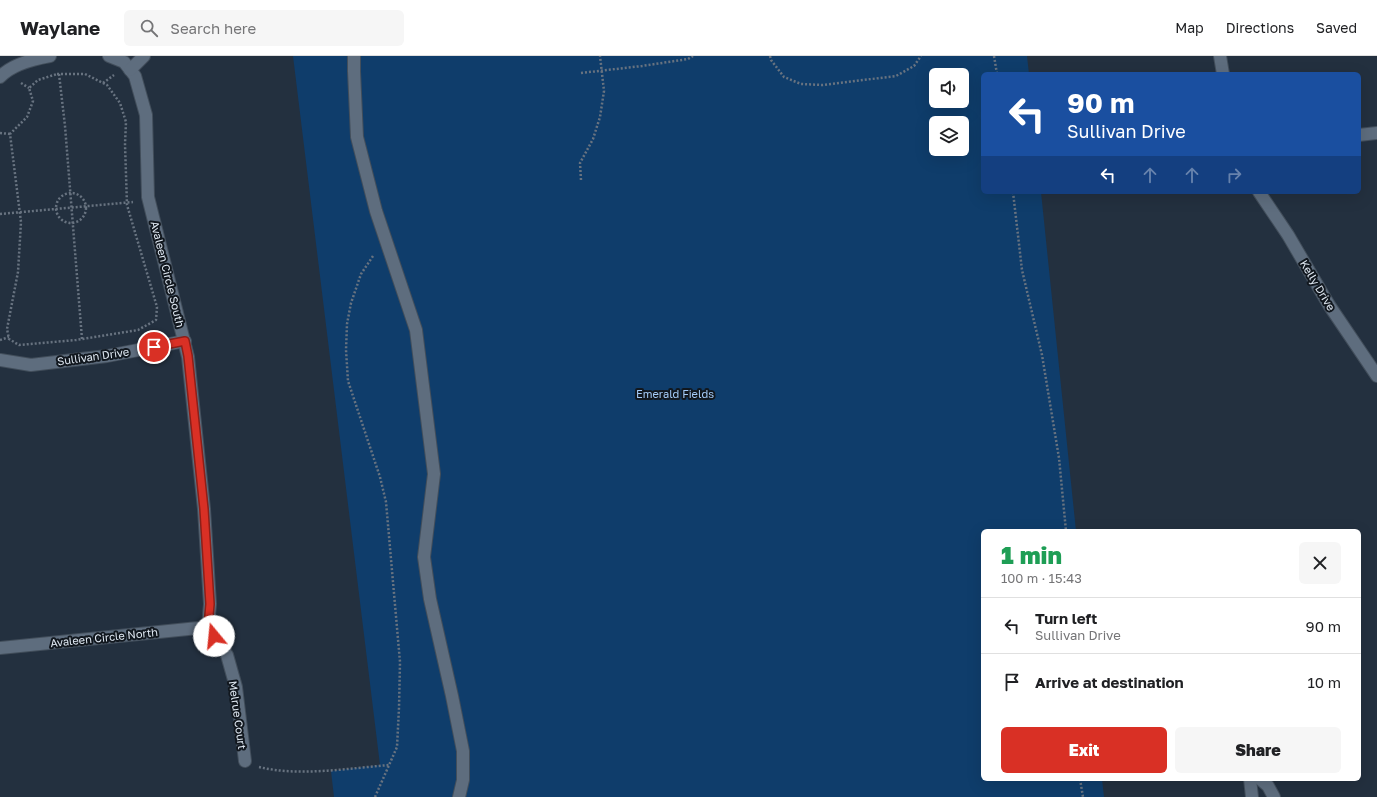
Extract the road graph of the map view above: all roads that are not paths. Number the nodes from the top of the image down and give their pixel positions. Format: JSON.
{"nodes":[{"id":1,"x":50,"y":56,"type":"edge"},
{"id":2,"x":109,"y":56,"type":"edge"},
{"id":3,"x":144,"y":56,"type":"edge"},
{"id":4,"x":354,"y":56,"type":"edge"},
{"id":5,"x":1220,"y":56,"type":"edge"},
{"id":6,"x":130,"y":70,"type":"junction"},
{"id":7,"x":1223,"y":72,"type":"edge"},
{"id":8,"x":0,"y":77,"type":"edge"},
{"id":9,"x":1377,"y":133,"type":"edge"},
{"id":10,"x":1361,"y":135,"type":"edge"},
{"id":11,"x":1261,"y":194,"type":"edge"},
{"id":12,"x":185,"y":341,"type":"junction"},
{"id":13,"x":0,"y":360,"type":"edge"},
{"id":14,"x":1377,"y":376,"type":"edge"},
{"id":15,"x":208,"y":627,"type":"junction"},
{"id":16,"x":0,"y":648,"type":"edge"},
{"id":17,"x":245,"y":762,"type":"road end"},
{"id":18,"x":1250,"y":781,"type":"edge"},
{"id":19,"x":1262,"y":781,"type":"edge"},
{"id":20,"x":459,"y":797,"type":"edge"},
{"id":21,"x":1252,"y":797,"type":"edge"},
{"id":22,"x":1274,"y":797,"type":"edge"}],
"edges":[{"from":1,"to":8,"type":"street"},
{"from":2,"to":6,"type":"street","name":"Avaleen Circle South"},
{"from":3,"to":6,"type":"street"},
{"from":4,"to":20,"type":"street"},
{"from":5,"to":7,"type":"street"},
{"from":6,"to":12,"type":"street","name":"Avaleen Circle South"},
{"from":9,"to":10,"type":"street"},
{"from":11,"to":14,"type":"street","name":"Kelly Drive"},
{"from":12,"to":13,"type":"street","name":"Sullivan Drive"},
{"from":12,"to":15,"type":"street","name":"Avaleen Circle South"},
{"from":15,"to":16,"type":"street","name":"Avaleen Circle North"},
{"from":15,"to":17,"type":"street","name":"Melrue Court"},
{"from":18,"to":21,"type":"street"},
{"from":19,"to":22,"type":"street"}]}
